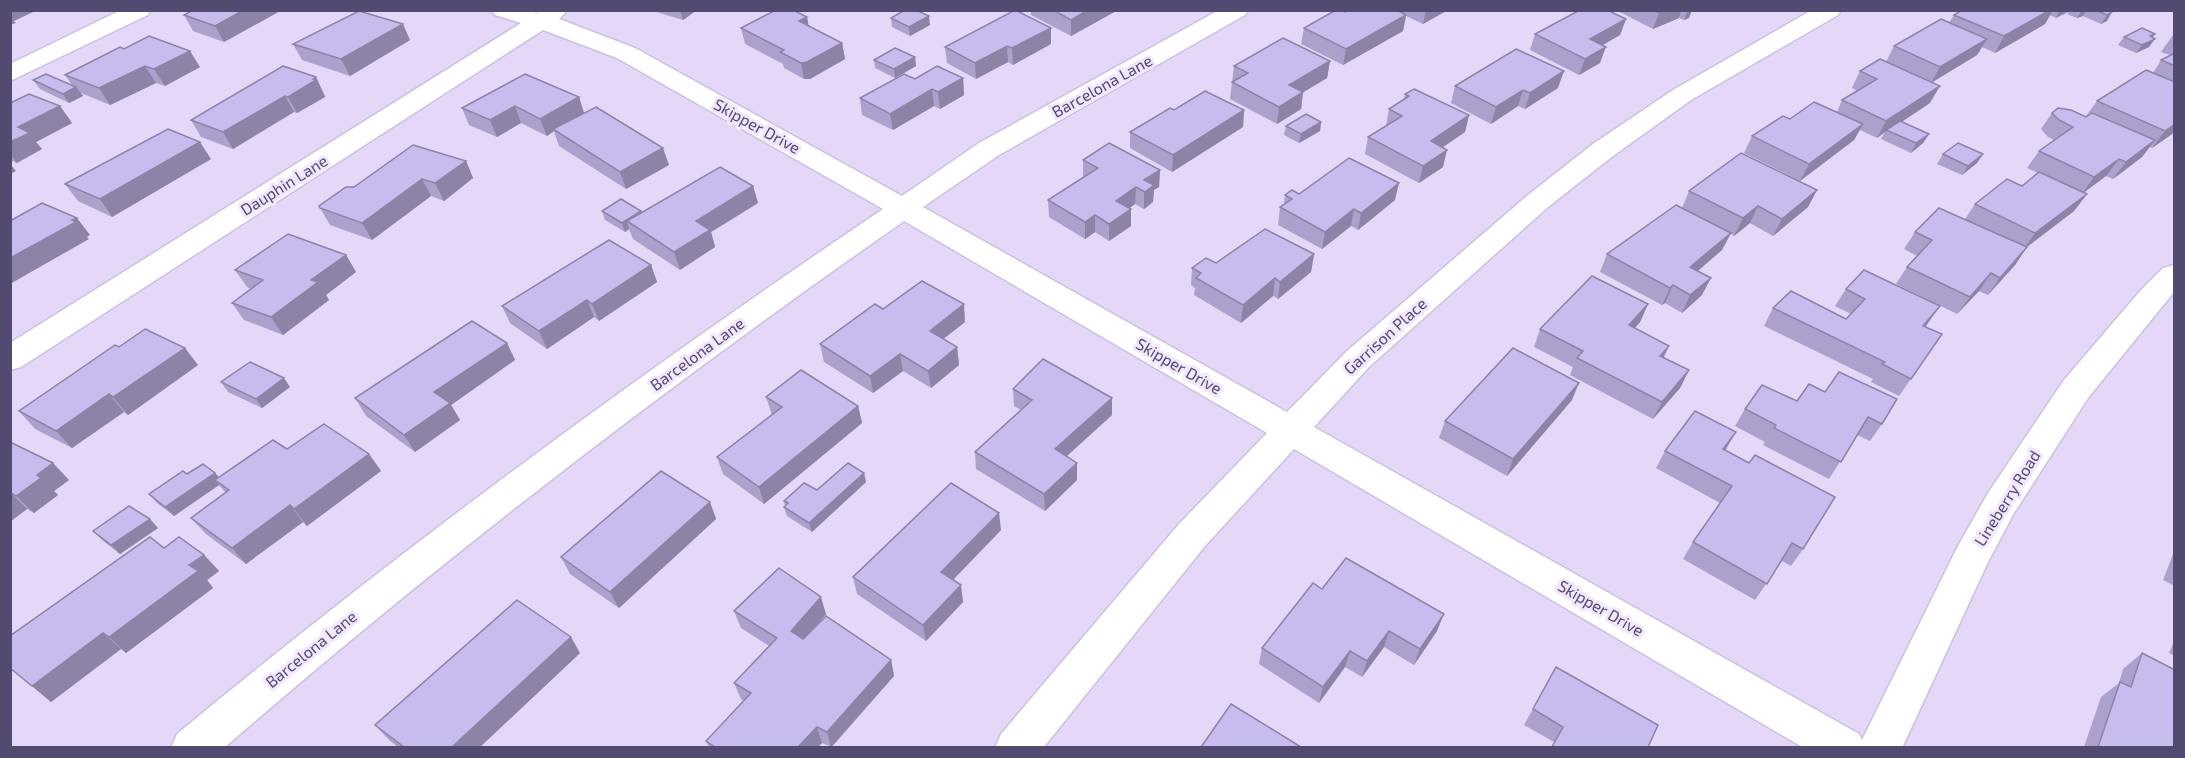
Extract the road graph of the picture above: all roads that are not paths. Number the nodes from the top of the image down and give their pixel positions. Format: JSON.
{"nodes":[{"id":1,"x":140,"y":10,"type":"edge"},
{"id":2,"x":503,"y":10,"type":"edge"},
{"id":3,"x":1237,"y":10,"type":"edge"},
{"id":4,"x":1830,"y":10,"type":"edge"},
{"id":5,"x":549,"y":16,"type":"edge"},
{"id":6,"x":10,"y":74,"type":"edge"},
{"id":7,"x":901,"y":207,"type":"junction"},
{"id":8,"x":2175,"y":274,"type":"edge"},
{"id":9,"x":10,"y":359,"type":"edge"},
{"id":10,"x":1290,"y":429,"type":"junction"},
{"id":11,"x":192,"y":747,"type":"edge"},
{"id":12,"x":1016,"y":747,"type":"edge"},
{"id":13,"x":1844,"y":747,"type":"edge"},
{"id":14,"x":1880,"y":747,"type":"edge"}],
"edges":[{"from":1,"to":6,"type":"street"},
{"from":2,"to":5,"type":"street","name":"Skipper Drive"},
{"from":3,"to":7,"type":"street","name":"Barcelona Lane"},
{"from":4,"to":10,"type":"street","name":"Garrison Place"},
{"from":5,"to":7,"type":"street","name":"Skipper Drive"},
{"from":5,"to":9,"type":"street","name":"Dauphin Lane"},
{"from":7,"to":10,"type":"street","name":"Skipper Drive"},
{"from":7,"to":11,"type":"street","name":"Barcelona Lane"},
{"from":8,"to":14,"type":"street","name":"Lineberry Road"},
{"from":10,"to":12,"type":"street","name":"Garrison Place"},
{"from":10,"to":13,"type":"street","name":"Skipper Drive"}]}
